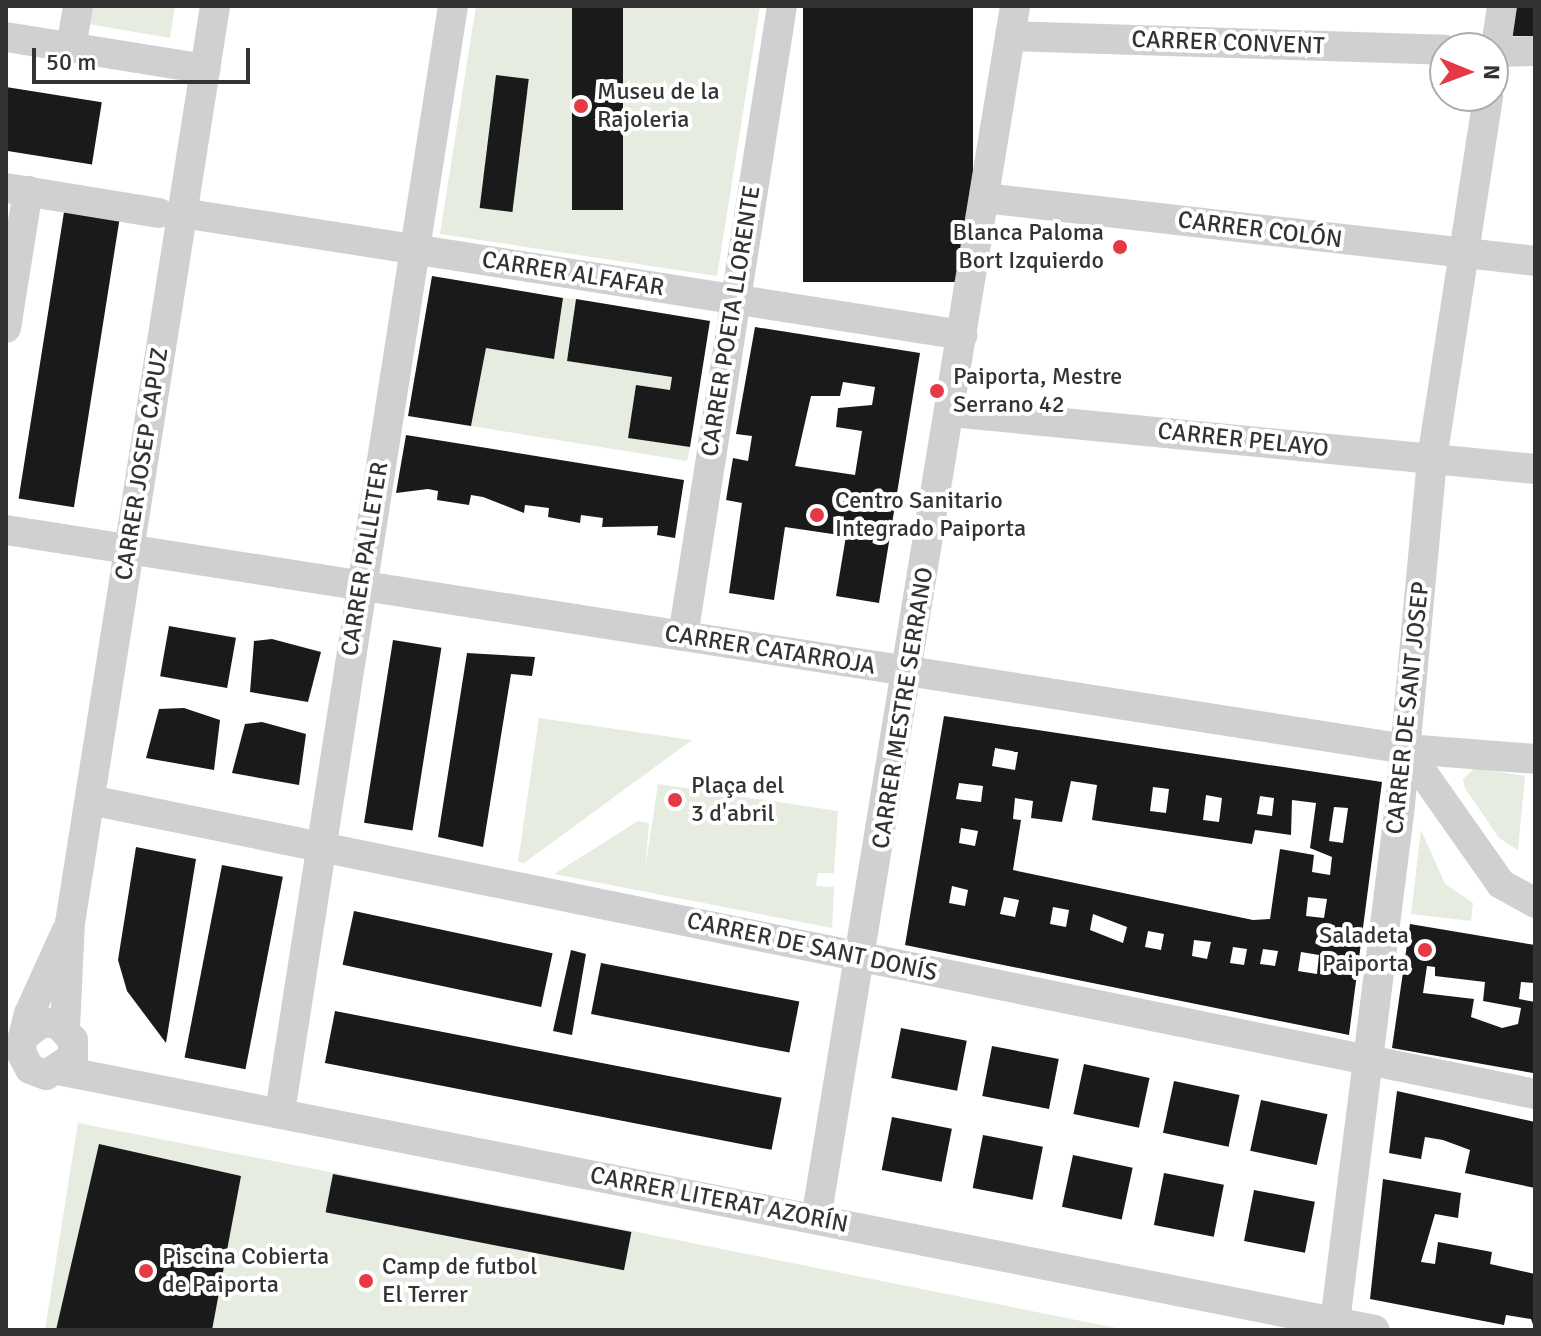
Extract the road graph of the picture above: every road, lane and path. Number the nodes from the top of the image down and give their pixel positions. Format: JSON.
{"nodes":[{"id":1,"x":78,"y":6,"type":"edge"},
{"id":2,"x":215,"y":6,"type":"edge"},
{"id":3,"x":453,"y":6,"type":"edge"},
{"id":4,"x":782,"y":6,"type":"edge"},
{"id":5,"x":1502,"y":6,"type":"edge"},
{"id":6,"x":1013,"y":21,"type":"edge"},
{"id":7,"x":1498,"y":32,"type":"edge"},
{"id":8,"x":6,"y":37,"type":"edge"},
{"id":9,"x":71,"y":48,"type":"junction"},
{"id":10,"x":1429,"y":49,"type":"edge"},
{"id":11,"x":1535,"y":51,"type":"edge"},
{"id":12,"x":1509,"y":55,"type":"edge"},
{"id":13,"x":205,"y":69,"type":"junction"},
{"id":14,"x":1485,"y":112,"type":"edge"},
{"id":15,"x":17,"y":189,"type":"edge"},
{"id":16,"x":984,"y":198,"type":"junction"},
{"id":17,"x":171,"y":213,"type":"junction"},
{"id":18,"x":414,"y":249,"type":"junction"},
{"id":19,"x":1459,"y":254,"type":"junction"},
{"id":20,"x":1535,"y":261,"type":"edge"},
{"id":21,"x":732,"y":299,"type":"junction"},
{"id":22,"x":6,"y":328,"type":"edge"},
{"id":23,"x":963,"y":335,"type":"junction"},
{"id":24,"x":951,"y":412,"type":"junction"},
{"id":25,"x":1432,"y":459,"type":"junction"},
{"id":26,"x":1535,"y":469,"type":"edge"},
{"id":27,"x":6,"y":530,"type":"edge"},
{"id":28,"x":128,"y":549,"type":"junction"},
{"id":29,"x":360,"y":585,"type":"junction"},
{"id":30,"x":683,"y":636,"type":"junction"},
{"id":31,"x":910,"y":672,"type":"junction"},
{"id":32,"x":1406,"y":749,"type":"junction"},
{"id":33,"x":1535,"y":759,"type":"edge"},
{"id":34,"x":90,"y":800,"type":"junction"},
{"id":35,"x":320,"y":847,"type":"junction"},
{"id":36,"x":1535,"y":903,"type":"edge"},
{"id":37,"x":70,"y":923,"type":"junction"},
{"id":38,"x":861,"y":957,"type":"junction"},
{"id":39,"x":65,"y":1028,"type":"junction"},
{"id":40,"x":17,"y":1050,"type":"edge"},
{"id":41,"x":1368,"y":1060,"type":"junction"},
{"id":42,"x":63,"y":1071,"type":"junction"},
{"id":43,"x":1535,"y":1094,"type":"edge"},
{"id":44,"x":280,"y":1112,"type":"junction"},
{"id":45,"x":816,"y":1219,"type":"junction"},
{"id":46,"x":1335,"y":1322,"type":"junction"},
{"id":47,"x":1375,"y":1330,"type":"edge"}],
"edges":[{"from":1,"to":9,"type":"street"},
{"from":2,"to":13,"type":"street","name":"CARRER JOSEP CAPUZ"},
{"from":3,"to":18,"type":"street","name":"CARRER PALLETER"},
{"from":4,"to":21,"type":"street","name":"CARRER POETA LLORENTE"},
{"from":5,"to":7,"type":"street"},
{"from":6,"to":10,"type":"street","name":"CARRER CONVENT"},
{"from":6,"to":16,"type":"street","name":"CARRER MESTRE SERRANO"},
{"from":8,"to":9,"type":"street"},
{"from":9,"to":13,"type":"street"},
{"from":11,"to":12,"type":"street"},
{"from":13,"to":17,"type":"street","name":"CARRER JOSEP CAPUZ"},
{"from":14,"to":19,"type":"street","name":"CARRER DE SANT JOSEP"},
{"from":15,"to":17,"type":"street","name":"CARRER ALFAFAR"},
{"from":15,"to":22,"type":"street"},
{"from":16,"to":19,"type":"street","name":"CARRER COLÓN"},
{"from":16,"to":23,"type":"street","name":"CARRER MESTRE SERRANO"},
{"from":17,"to":18,"type":"street","name":"CARRER ALFAFAR"},
{"from":17,"to":28,"type":"street","name":"CARRER JOSEP CAPUZ"},
{"from":18,"to":21,"type":"street","name":"CARRER ALFAFAR"},
{"from":18,"to":29,"type":"street","name":"CARRER PALLETER"},
{"from":19,"to":20,"type":"street","name":"CARRER COLÓN"},
{"from":19,"to":25,"type":"street","name":"CARRER DE SANT JOSEP"},
{"from":21,"to":23,"type":"street","name":"CARRER ALFAFAR"},
{"from":21,"to":30,"type":"street","name":"CARRER POETA LLORENTE"},
{"from":23,"to":24,"type":"street","name":"CARRER MESTRE SERRANO"},
{"from":24,"to":25,"type":"street","name":"CARRER PELAYO"},
{"from":24,"to":31,"type":"street","name":"CARRER MESTRE SERRANO"},
{"from":25,"to":26,"type":"street","name":"CARRER PELAYO"},
{"from":25,"to":32,"type":"street","name":"CARRER DE SANT JOSEP"},
{"from":27,"to":28,"type":"street","name":"CARRER CATARROJA"},
{"from":28,"to":29,"type":"street","name":"CARRER CATARROJA"},
{"from":28,"to":34,"type":"street","name":"CARRER JOSEP CAPUZ"},
{"from":29,"to":30,"type":"street","name":"CARRER CATARROJA"},
{"from":29,"to":35,"type":"street","name":"CARRER PALLETER"},
{"from":30,"to":31,"type":"street","name":"CARRER CATARROJA"},
{"from":31,"to":32,"type":"street","name":"CARRER CATARROJA"},
{"from":31,"to":38,"type":"street","name":"CARRER MESTRE SERRANO"},
{"from":32,"to":33,"type":"street","name":"CARRER CATARROJA"},
{"from":32,"to":36,"type":"street"},
{"from":32,"to":41,"type":"street","name":"CARRER DE SANT JOSEP"},
{"from":34,"to":35,"type":"street","name":"CARRER DE SANT DONÍS"},
{"from":34,"to":37,"type":"street","name":"CARRER JOSEP CAPUZ"},
{"from":35,"to":38,"type":"street","name":"CARRER DE SANT DONÍS"},
{"from":35,"to":44,"type":"street","name":"CARRER PALLETER"},
{"from":37,"to":39,"type":"street","name":"CARRER JOSEP CAPUZ"},
{"from":37,"to":40,"type":"street","name":"CARRER JOSEP CAPUZ"},
{"from":38,"to":41,"type":"street","name":"CARRER DE SANT DONÍS"},
{"from":38,"to":45,"type":"street","name":"CARRER MESTRE SERRANO"},
{"from":39,"to":40,"type":"street"},
{"from":39,"to":42,"type":"street"},
{"from":40,"to":42,"type":"street"},
{"from":41,"to":43,"type":"street","name":"CARRER DE SANT DONÍS"},
{"from":41,"to":46,"type":"street","name":"CARRER DE SANT JOSEP"},
{"from":42,"to":44,"type":"street","name":"CARRER LITERAT AZORÍN"},
{"from":44,"to":45,"type":"street","name":"CARRER LITERAT AZORÍN"},
{"from":45,"to":46,"type":"street","name":"CARRER LITERAT AZORÍN"},
{"from":46,"to":47,"type":"street","name":"CARRER LITERAT AZORÍN"}]}
